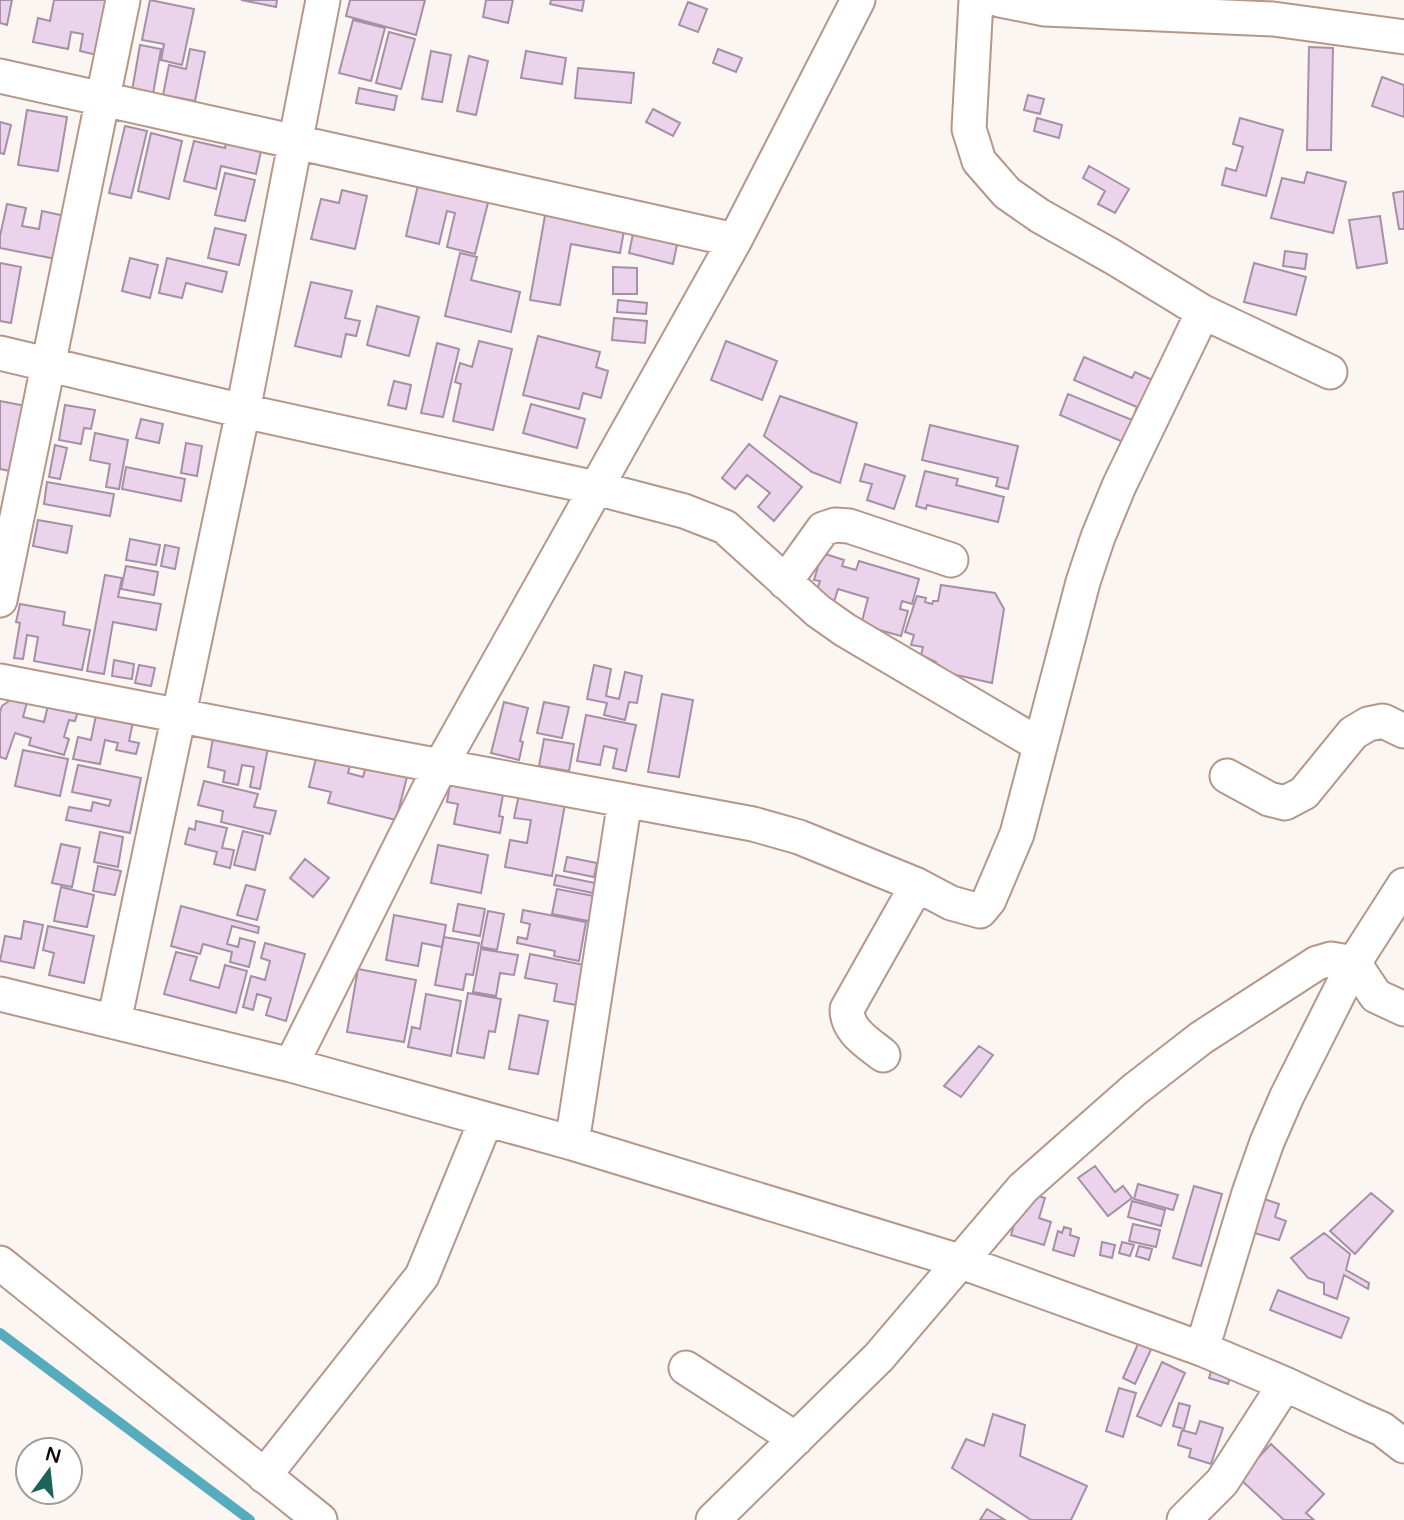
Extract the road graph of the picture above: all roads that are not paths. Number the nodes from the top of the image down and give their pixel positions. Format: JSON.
{"nodes":[{"id":1,"x":123,"y":0,"type":"edge"},
{"id":2,"x":323,"y":0,"type":"edge"},
{"id":3,"x":858,"y":0,"type":"edge"},
{"id":4,"x":976,"y":0,"type":"edge"},
{"id":5,"x":1000,"y":0,"type":"edge"},
{"id":6,"x":1275,"y":10,"type":"edge"},
{"id":7,"x":1404,"y":37,"type":"edge"},
{"id":8,"x":0,"y":76,"type":"edge"},
{"id":9,"x":103,"y":99,"type":"junction"},
{"id":10,"x":295,"y":142,"type":"junction"},
{"id":11,"x":735,"y":240,"type":"junction"},
{"id":12,"x":1203,"y":312,"type":"junction"},
{"id":13,"x":0,"y":353,"type":"edge"},
{"id":14,"x":48,"y":366,"type":"junction"},
{"id":15,"x":1330,"y":372,"type":"dead end"},
{"id":16,"x":243,"y":411,"type":"junction"},
{"id":17,"x":596,"y":488,"type":"junction"},
{"id":18,"x":951,"y":560,"type":"dead end"},
{"id":19,"x":785,"y":582,"type":"junction"},
{"id":20,"x":0,"y":600,"type":"edge"},
{"id":21,"x":0,"y":681,"type":"edge"},
{"id":22,"x":179,"y":716,"type":"junction"},
{"id":23,"x":1404,"y":731,"type":"edge"},
{"id":24,"x":1040,"y":745,"type":"junction"},
{"id":25,"x":441,"y":765,"type":"junction"},
{"id":26,"x":1227,"y":776,"type":"dead end"},
{"id":27,"x":625,"y":800,"type":"junction"},
{"id":28,"x":917,"y":884,"type":"junction"},
{"id":29,"x":1404,"y":885,"type":"edge"},
{"id":30,"x":1354,"y":963,"type":"junction"},
{"id":31,"x":0,"y":994,"type":"edge"},
{"id":32,"x":1404,"y":1009,"type":"edge"},
{"id":33,"x":114,"y":1022,"type":"junction"},
{"id":34,"x":883,"y":1055,"type":"dead end"},
{"id":35,"x":291,"y":1065,"type":"junction"},
{"id":36,"x":486,"y":1120,"type":"junction"},
{"id":37,"x":572,"y":1143,"type":"junction"},
{"id":38,"x":959,"y":1261,"type":"junction"},
{"id":39,"x":0,"y":1264,"type":"edge"},
{"id":40,"x":1202,"y":1349,"type":"junction"},
{"id":41,"x":685,"y":1368,"type":"dead end"},
{"id":42,"x":1285,"y":1384,"type":"junction"},
{"id":43,"x":796,"y":1439,"type":"junction"},
{"id":44,"x":1404,"y":1446,"type":"edge"},
{"id":45,"x":264,"y":1476,"type":"junction"},
{"id":46,"x":320,"y":1520,"type":"edge"},
{"id":47,"x":713,"y":1520,"type":"edge"},
{"id":48,"x":1184,"y":1520,"type":"edge"}],
"edges":[{"from":1,"to":9,"type":"street"},
{"from":2,"to":10,"type":"street"},
{"from":3,"to":11,"type":"street"},
{"from":4,"to":12,"type":"street"},
{"from":5,"to":6,"type":"street"},
{"from":6,"to":7,"type":"street"},
{"from":8,"to":9,"type":"street"},
{"from":9,"to":10,"type":"street"},
{"from":9,"to":14,"type":"street"},
{"from":10,"to":11,"type":"street"},
{"from":10,"to":16,"type":"street"},
{"from":11,"to":17,"type":"street"},
{"from":12,"to":15,"type":"street"},
{"from":12,"to":24,"type":"street"},
{"from":13,"to":14,"type":"street"},
{"from":14,"to":16,"type":"street"},
{"from":14,"to":20,"type":"street"},
{"from":16,"to":17,"type":"street"},
{"from":16,"to":22,"type":"street"},
{"from":17,"to":19,"type":"street"},
{"from":17,"to":25,"type":"street"},
{"from":18,"to":19,"type":"street"},
{"from":19,"to":24,"type":"street"},
{"from":21,"to":22,"type":"street"},
{"from":22,"to":25,"type":"street"},
{"from":22,"to":33,"type":"street"},
{"from":23,"to":26,"type":"street"},
{"from":24,"to":28,"type":"street"},
{"from":25,"to":27,"type":"street"},
{"from":25,"to":35,"type":"street"},
{"from":27,"to":28,"type":"street"},
{"from":27,"to":37,"type":"street"},
{"from":28,"to":34,"type":"street"},
{"from":29,"to":30,"type":"street"},
{"from":30,"to":32,"type":"street"},
{"from":30,"to":38,"type":"street"},
{"from":30,"to":40,"type":"street"},
{"from":31,"to":33,"type":"street"},
{"from":33,"to":35,"type":"street"},
{"from":35,"to":36,"type":"street"},
{"from":36,"to":37,"type":"street"},
{"from":36,"to":45,"type":"street"},
{"from":37,"to":38,"type":"street"},
{"from":38,"to":40,"type":"street"},
{"from":38,"to":43,"type":"street"},
{"from":39,"to":45,"type":"street"},
{"from":40,"to":42,"type":"street"},
{"from":41,"to":43,"type":"street"},
{"from":42,"to":44,"type":"street"},
{"from":42,"to":48,"type":"street"},
{"from":43,"to":47,"type":"street"},
{"from":45,"to":46,"type":"street"}]}
